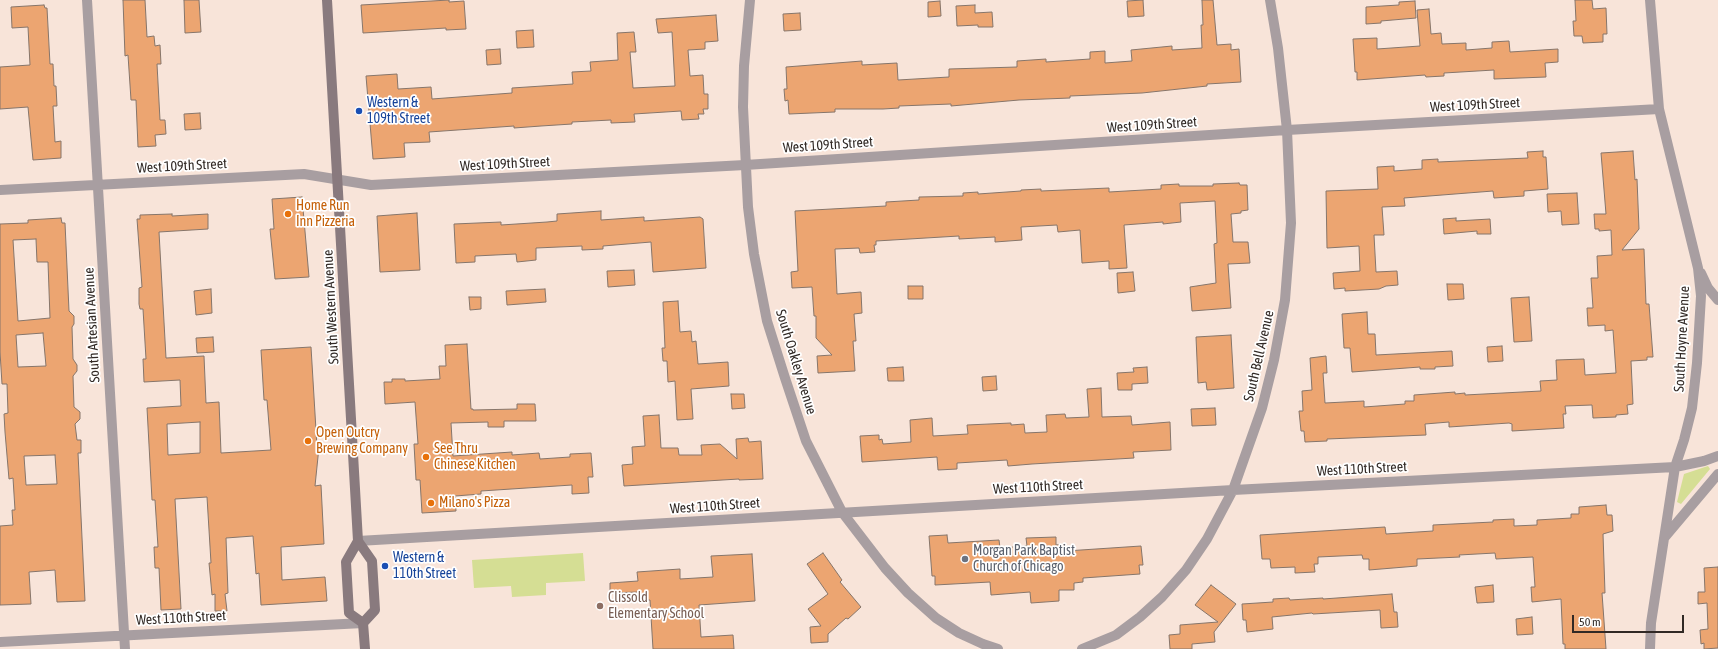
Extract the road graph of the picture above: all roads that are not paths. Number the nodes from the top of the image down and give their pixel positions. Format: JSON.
{"nodes":[{"id":1,"x":86,"y":0,"type":"edge"},
{"id":2,"x":327,"y":0,"type":"edge"},
{"id":3,"x":750,"y":0,"type":"edge"},
{"id":4,"x":1270,"y":0,"type":"edge"},
{"id":5,"x":1650,"y":0,"type":"edge"},
{"id":6,"x":1659,"y":109,"type":"junction"},
{"id":7,"x":1287,"y":130,"type":"junction"},
{"id":8,"x":746,"y":165,"type":"junction"},
{"id":9,"x":337,"y":180,"type":"junction"},
{"id":10,"x":97,"y":185,"type":"junction"},
{"id":11,"x":0,"y":190,"type":"edge"},
{"id":12,"x":1698,"y":268,"type":"junction"},
{"id":13,"x":1718,"y":300,"type":"edge"},
{"id":14,"x":1718,"y":456,"type":"edge"},
{"id":15,"x":1675,"y":467,"type":"junction"},
{"id":16,"x":1718,"y":474,"type":"edge"},
{"id":17,"x":1233,"y":490,"type":"junction"},
{"id":18,"x":842,"y":512,"type":"junction"},
{"id":19,"x":1663,"y":539,"type":"junction"},
{"id":20,"x":358,"y":541,"type":"junction"},
{"id":21,"x":363,"y":623,"type":"junction"},
{"id":22,"x":124,"y":635,"type":"junction"},
{"id":23,"x":0,"y":642,"type":"edge"},
{"id":24,"x":125,"y":649,"type":"edge"},
{"id":25,"x":365,"y":649,"type":"edge"},
{"id":26,"x":998,"y":649,"type":"edge"},
{"id":27,"x":1082,"y":649,"type":"edge"},
{"id":28,"x":1650,"y":649,"type":"edge"}],
"edges":[{"from":1,"to":10,"type":"street","name":"South Artesian Avenue"},
{"from":2,"to":9,"type":"main road","name":"South Western Avenue"},
{"from":3,"to":8,"type":"street","name":"South Oakley Avenue"},
{"from":4,"to":7,"type":"street","name":"South Bell Avenue"},
{"from":5,"to":6,"type":"street","name":"South Hoyne Avenue"},
{"from":6,"to":7,"type":"street","name":"West 109th Street"},
{"from":6,"to":12,"type":"street","name":"South Hoyne Avenue"},
{"from":7,"to":8,"type":"street","name":"West 109th Street"},
{"from":7,"to":17,"type":"street","name":"South Bell Avenue"},
{"from":8,"to":9,"type":"street","name":"West 109th Street"},
{"from":8,"to":18,"type":"street","name":"South Oakley Avenue"},
{"from":9,"to":10,"type":"street","name":"West 109th Street"},
{"from":9,"to":20,"type":"main road","name":"South Western Avenue"},
{"from":10,"to":11,"type":"street","name":"West 109th Street"},
{"from":10,"to":22,"type":"street","name":"South Artesian Avenue"},
{"from":12,"to":13,"type":"street"},
{"from":12,"to":15,"type":"street","name":"South Hoyne Avenue"},
{"from":14,"to":15,"type":"street","name":"West 110th Street"},
{"from":15,"to":17,"type":"street","name":"West 110th Street"},
{"from":15,"to":19,"type":"street","name":"South Hoyne Avenue"},
{"from":16,"to":19,"type":"street"},
{"from":17,"to":18,"type":"street","name":"West 110th Street"},
{"from":17,"to":27,"type":"street","name":"South Bell Avenue"},
{"from":18,"to":20,"type":"street","name":"West 110th Street"},
{"from":18,"to":26,"type":"street","name":"South Oakley Avenue"},
{"from":19,"to":28,"type":"street","name":"South Hoyne Avenue"},
{"from":20,"to":21,"type":"main road"},
{"from":20,"to":21,"type":"main road"},
{"from":21,"to":22,"type":"street","name":"West 110th Street"},
{"from":21,"to":25,"type":"main road"},
{"from":22,"to":23,"type":"street","name":"West 110th Street"},
{"from":22,"to":24,"type":"street","name":"South Artesian Avenue"}]}
